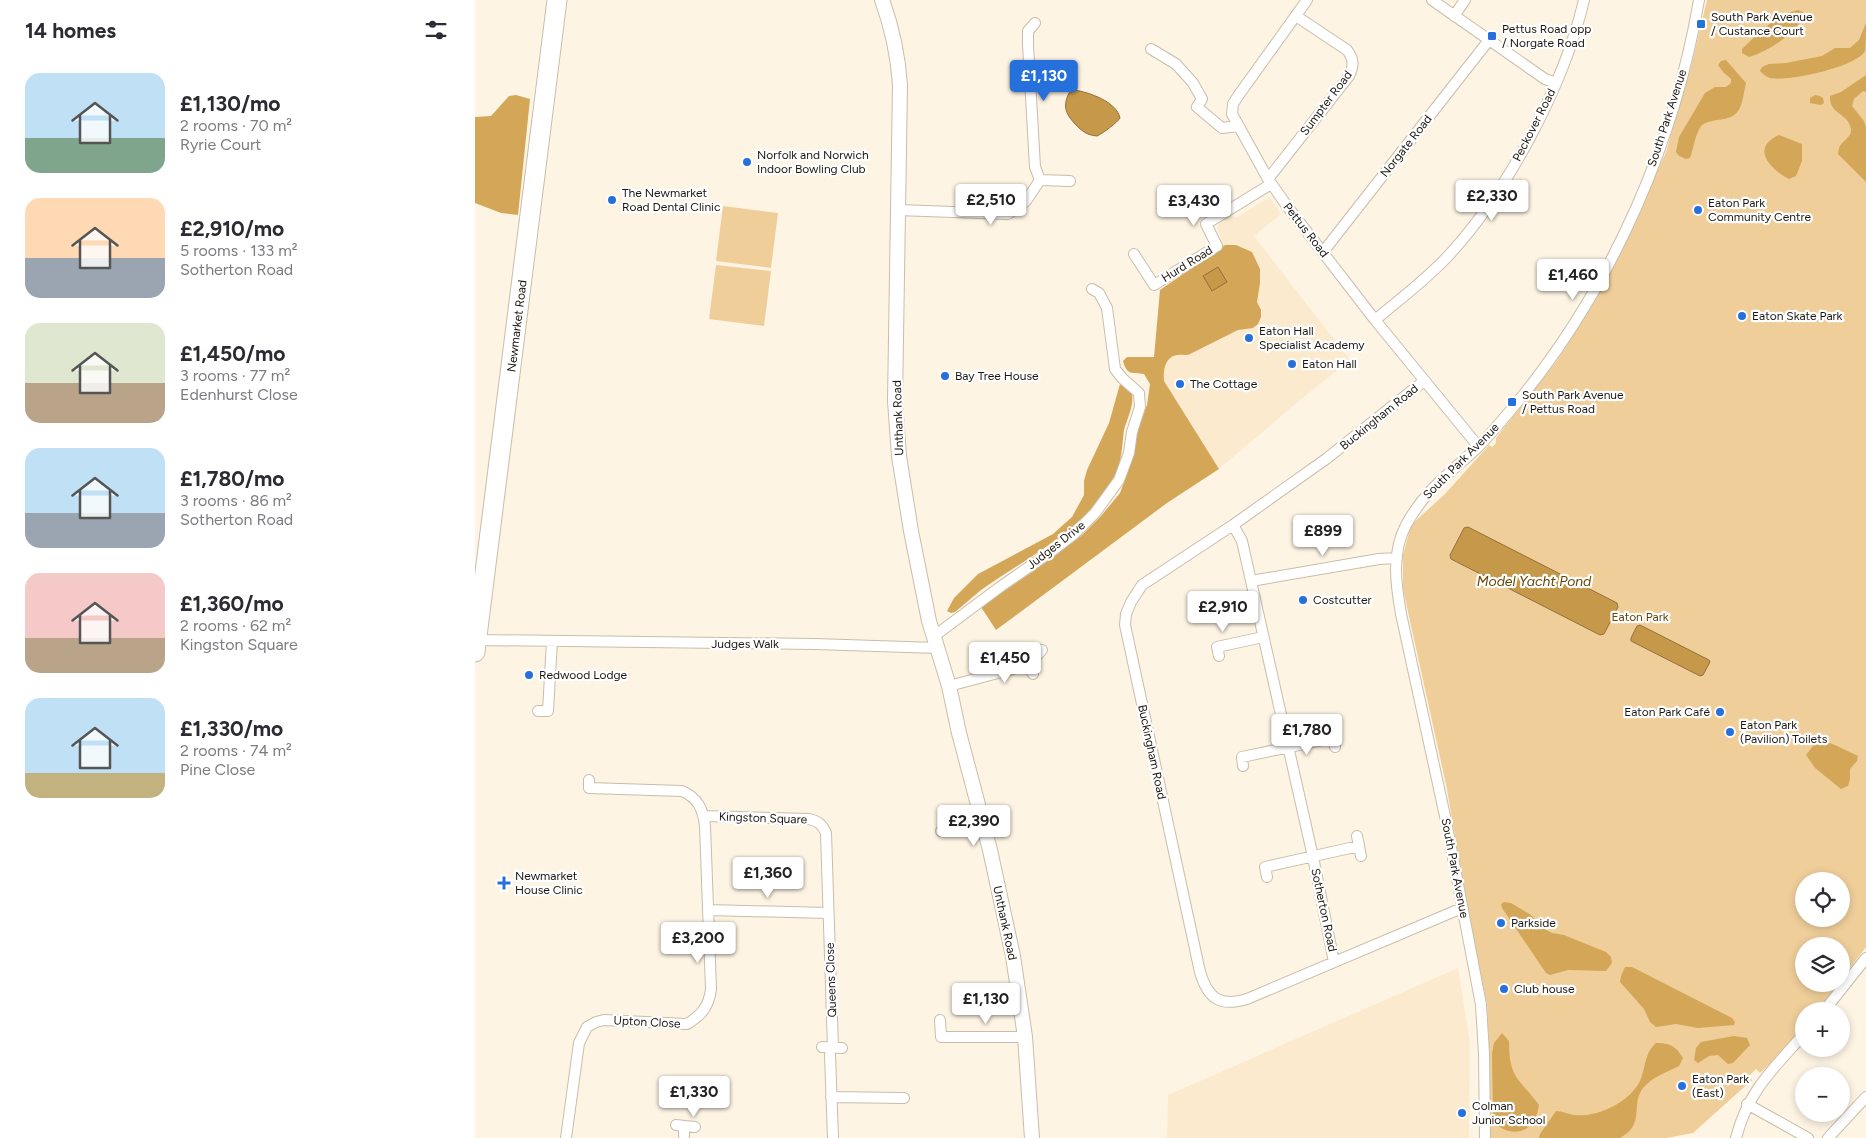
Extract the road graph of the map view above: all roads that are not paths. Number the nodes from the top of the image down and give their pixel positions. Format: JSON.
{"nodes":[{"id":1,"x":557,"y":0,"type":"edge"},
{"id":2,"x":881,"y":0,"type":"edge"},
{"id":3,"x":1307,"y":0,"type":"edge"},
{"id":4,"x":1432,"y":0,"type":"edge"},
{"id":5,"x":1465,"y":0,"type":"edge"},
{"id":6,"x":1583,"y":0,"type":"edge"},
{"id":7,"x":1699,"y":0,"type":"edge"},
{"id":8,"x":1296,"y":16,"type":"junction"},
{"id":9,"x":1454,"y":16,"type":"junction"},
{"id":10,"x":1035,"y":23,"type":"dead end"},
{"id":11,"x":1489,"y":40,"type":"junction"},
{"id":12,"x":1153,"y":55,"type":"dead end"},
{"id":13,"x":1556,"y":83,"type":"junction"},
{"id":14,"x":1238,"y":126,"type":"junction"},
{"id":15,"x":1040,"y":180,"type":"junction"},
{"id":16,"x":1070,"y":181,"type":"dead end"},
{"id":17,"x":1269,"y":181,"type":"junction"},
{"id":18,"x":898,"y":210,"type":"junction"},
{"id":19,"x":1323,"y":252,"type":"junction"},
{"id":20,"x":1134,"y":254,"type":"dead end"},
{"id":21,"x":1092,"y":289,"type":"dead end"},
{"id":22,"x":1375,"y":320,"type":"junction"},
{"id":23,"x":1424,"y":381,"type":"junction"},
{"id":24,"x":1478,"y":446,"type":"junction"},
{"id":25,"x":1233,"y":525,"type":"junction"},
{"id":26,"x":1397,"y":558,"type":"junction"},
{"id":27,"x":1251,"y":581,"type":"junction"},
{"id":28,"x":1263,"y":637,"type":"junction"},
{"id":29,"x":552,"y":641,"type":"junction"},
{"id":30,"x":935,"y":642,"type":"junction"},
{"id":31,"x":476,"y":646,"type":"edge"},
{"id":32,"x":1217,"y":647,"type":"dead end"},
{"id":33,"x":1042,"y":650,"type":"dead end"},
{"id":34,"x":949,"y":686,"type":"junction"},
{"id":35,"x":547,"y":711,"type":"dead end"},
{"id":36,"x":1331,"y":727,"type":"dead end"},
{"id":37,"x":1287,"y":748,"type":"junction"},
{"id":38,"x":1242,"y":758,"type":"dead end"},
{"id":39,"x":589,"y":787,"type":"dead end"},
{"id":40,"x":704,"y":816,"type":"junction"},
{"id":41,"x":984,"y":829,"type":"junction"},
{"id":42,"x":941,"y":831,"type":"dead end"},
{"id":43,"x":1359,"y":846,"type":"dead end"},
{"id":44,"x":1313,"y":857,"type":"junction"},
{"id":45,"x":1265,"y":867,"type":"dead end"},
{"id":46,"x":1462,"y":908,"type":"junction"},
{"id":47,"x":708,"y":910,"type":"junction"},
{"id":48,"x":828,"y":913,"type":"junction"},
{"id":49,"x":1866,"y":958,"type":"edge"},
{"id":50,"x":1334,"y":962,"type":"junction"},
{"id":51,"x":1831,"y":1002,"type":"edge"},
{"id":52,"x":940,"y":1020,"type":"dead end"},
{"id":53,"x":1025,"y":1037,"type":"junction"},
{"id":54,"x":1795,"y":1044,"type":"edge"},
{"id":55,"x":822,"y":1047,"type":"dead end"},
{"id":56,"x":835,"y":1050,"type":"junction"},
{"id":57,"x":831,"y":1097,"type":"junction"},
{"id":58,"x":1866,"y":1097,"type":"edge"},
{"id":59,"x":904,"y":1098,"type":"dead end"},
{"id":60,"x":1747,"y":1104,"type":"junction"},
{"id":61,"x":566,"y":1138,"type":"edge"},
{"id":62,"x":833,"y":1138,"type":"edge"},
{"id":63,"x":1032,"y":1138,"type":"edge"},
{"id":64,"x":1485,"y":1138,"type":"edge"},
{"id":65,"x":1737,"y":1138,"type":"edge"},
{"id":66,"x":1808,"y":1138,"type":"edge"},
{"id":67,"x":1828,"y":1138,"type":"edge"}],
"edges":[{"from":1,"to":31,"type":"highway","name":"Newmarket Road"},
{"from":2,"to":18,"type":"street","name":"Unthank Road"},
{"from":3,"to":8,"type":"street","name":"Pettus Road"},
{"from":4,"to":9,"type":"street"},
{"from":5,"to":9,"type":"street"},
{"from":6,"to":13,"type":"street","name":"Peckover Road"},
{"from":7,"to":24,"type":"street","name":"South Park Avenue"},
{"from":8,"to":14,"type":"street","name":"Pettus Road"},
{"from":8,"to":17,"type":"street","name":"Sumpter Road"},
{"from":9,"to":11,"type":"street"},
{"from":10,"to":15,"type":"street"},
{"from":11,"to":13,"type":"street"},
{"from":11,"to":19,"type":"street","name":"Norgate Road"},
{"from":12,"to":14,"type":"street"},
{"from":13,"to":22,"type":"street","name":"Peckover Road"},
{"from":14,"to":17,"type":"street","name":"Pettus Road"},
{"from":15,"to":16,"type":"street"},
{"from":15,"to":18,"type":"street"},
{"from":17,"to":19,"type":"street","name":"Pettus Road"},
{"from":17,"to":20,"type":"street","name":"Hurd Road"},
{"from":18,"to":30,"type":"street","name":"Unthank Road"},
{"from":19,"to":22,"type":"street","name":"Pettus Road"},
{"from":21,"to":30,"type":"street","name":"Judges Drive"},
{"from":22,"to":23,"type":"street","name":"Pettus Road"},
{"from":23,"to":24,"type":"street","name":"Pettus Road"},
{"from":23,"to":25,"type":"street","name":"Buckingham Road"},
{"from":24,"to":26,"type":"street","name":"South Park Avenue"},
{"from":25,"to":27,"type":"street","name":"Sotherton Road"},
{"from":25,"to":50,"type":"street","name":"Buckingham Road"},
{"from":26,"to":27,"type":"street"},
{"from":26,"to":46,"type":"street","name":"South Park Avenue"},
{"from":27,"to":28,"type":"street","name":"Sotherton Road"},
{"from":28,"to":32,"type":"street"},
{"from":28,"to":37,"type":"street","name":"Sotherton Road"},
{"from":29,"to":30,"type":"street","name":"Judges Walk"},
{"from":29,"to":31,"type":"street","name":"Judges Walk"},
{"from":29,"to":35,"type":"street"},
{"from":30,"to":34,"type":"street","name":"Unthank Road"},
{"from":33,"to":34,"type":"street"},
{"from":34,"to":41,"type":"street","name":"Unthank Road"},
{"from":36,"to":37,"type":"street"},
{"from":37,"to":38,"type":"street"},
{"from":37,"to":44,"type":"street","name":"Sotherton Road"},
{"from":39,"to":40,"type":"street"},
{"from":40,"to":47,"type":"street","name":"Upton Close"},
{"from":40,"to":48,"type":"street","name":"Kingston Square"},
{"from":41,"to":42,"type":"street"},
{"from":41,"to":53,"type":"street","name":"Unthank Road"},
{"from":43,"to":44,"type":"street","name":"Sotherton Road"},
{"from":44,"to":45,"type":"street","name":"Sotherton Road"},
{"from":44,"to":50,"type":"street","name":"Sotherton Road"},
{"from":46,"to":50,"type":"street","name":"Buckingham Road"},
{"from":46,"to":64,"type":"street","name":"South Park Avenue"},
{"from":47,"to":48,"type":"street"},
{"from":47,"to":61,"type":"street","name":"Upton Close"},
{"from":48,"to":56,"type":"street","name":"Queens Close"},
{"from":49,"to":51,"type":"street"},
{"from":52,"to":53,"type":"street"},
{"from":53,"to":63,"type":"street","name":"Unthank Road"},
{"from":54,"to":60,"type":"street"},
{"from":55,"to":56,"type":"street"},
{"from":56,"to":57,"type":"street","name":"Queens Close"},
{"from":57,"to":59,"type":"street"},
{"from":57,"to":62,"type":"street","name":"Queens Close"},
{"from":58,"to":67,"type":"street"},
{"from":60,"to":65,"type":"street"},
{"from":60,"to":66,"type":"street"}]}
